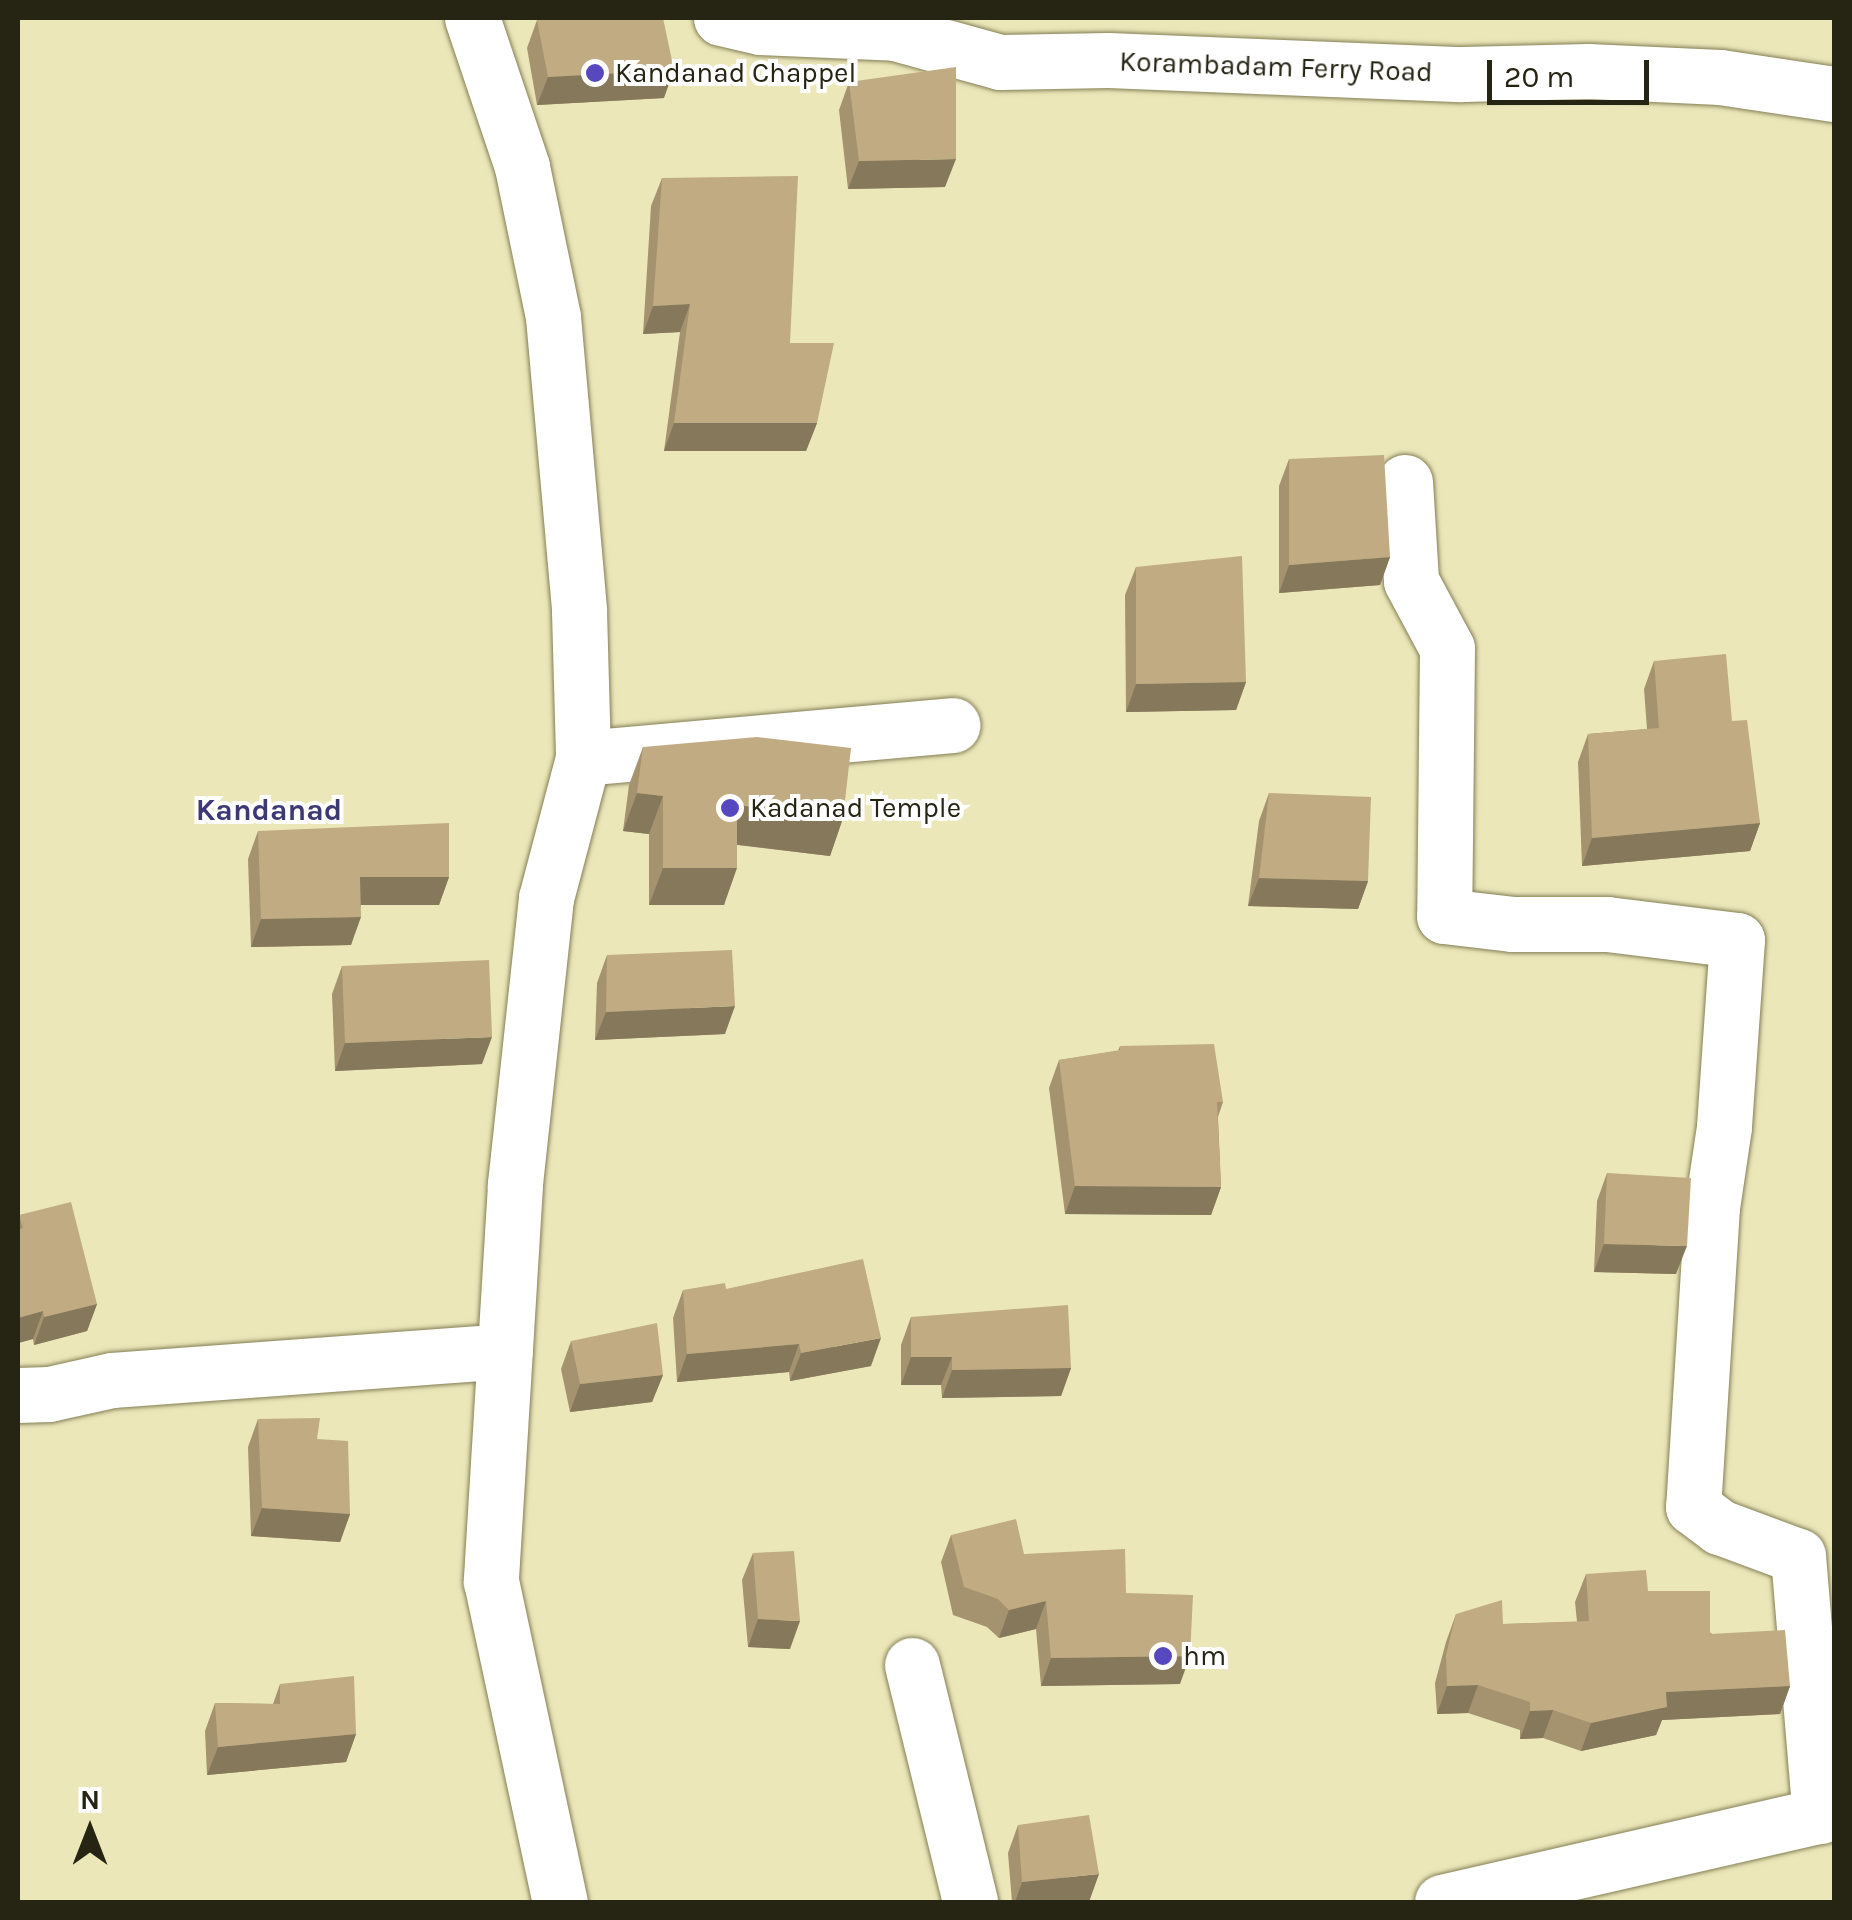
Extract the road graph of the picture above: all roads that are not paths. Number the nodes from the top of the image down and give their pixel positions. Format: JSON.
{"nodes":[{"id":1,"x":472,"y":18,"type":"edge"},
{"id":2,"x":721,"y":18,"type":"edge"},
{"id":3,"x":1834,"y":94,"type":"edge"},
{"id":4,"x":1405,"y":482,"type":"dead end"},
{"id":5,"x":952,"y":725,"type":"dead end"},
{"id":6,"x":583,"y":758,"type":"junction"},
{"id":7,"x":505,"y":1351,"type":"junction"},
{"id":8,"x":18,"y":1395,"type":"edge"},
{"id":9,"x":912,"y":1665,"type":"dead end"},
{"id":10,"x":1827,"y":1814,"type":"edge"},
{"id":11,"x":560,"y":1902,"type":"edge"},
{"id":12,"x":970,"y":1902,"type":"edge"},
{"id":13,"x":1442,"y":1902,"type":"edge"}],
"edges":[{"from":1,"to":6,"type":"street"},
{"from":2,"to":3,"type":"street","name":"Korambadam Ferry Road"},
{"from":4,"to":10,"type":"street"},
{"from":5,"to":6,"type":"street"},
{"from":6,"to":7,"type":"street"},
{"from":7,"to":8,"type":"street"},
{"from":7,"to":11,"type":"street"},
{"from":9,"to":12,"type":"street"},
{"from":10,"to":13,"type":"street"}]}
